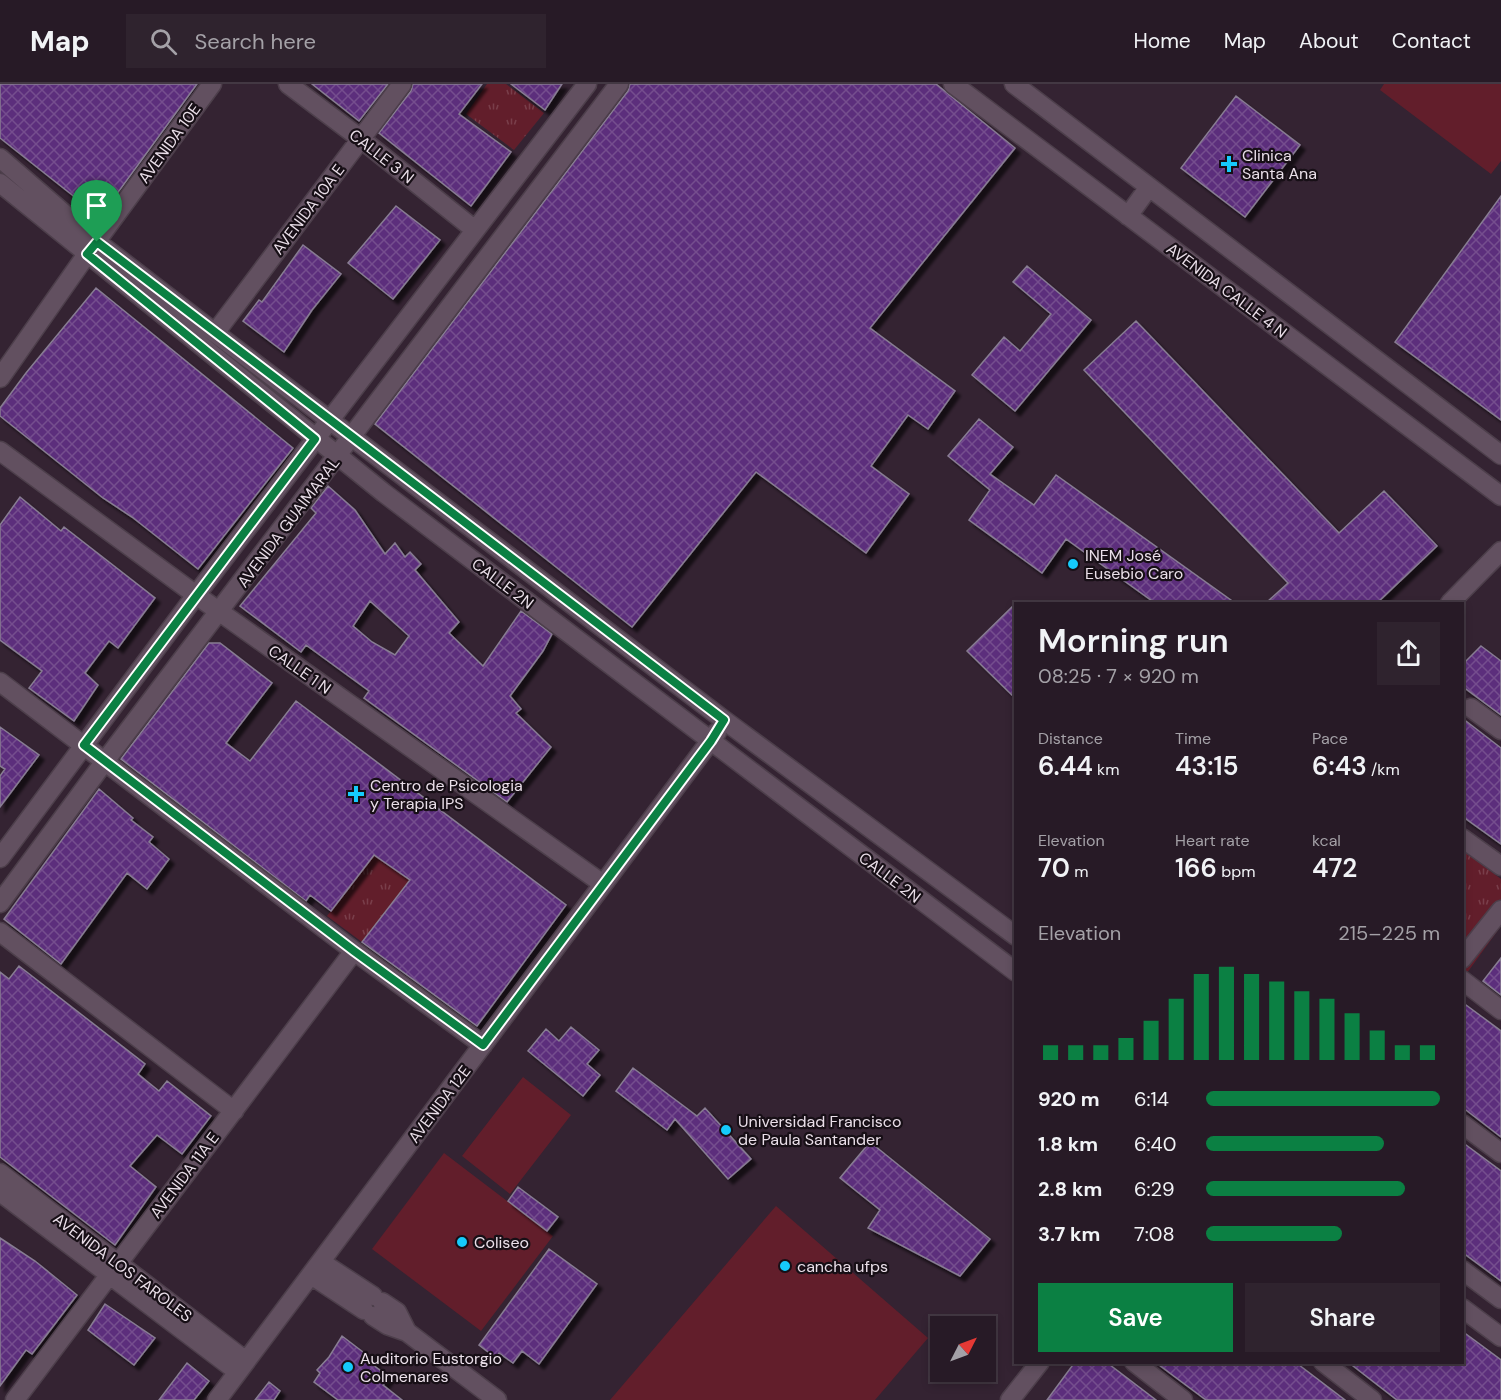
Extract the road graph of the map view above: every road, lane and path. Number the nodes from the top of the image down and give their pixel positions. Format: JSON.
{"nodes":[{"id":1,"x":212,"y":84,"type":"edge"},
{"id":2,"x":288,"y":84,"type":"edge"},
{"id":3,"x":402,"y":84,"type":"edge"},
{"id":4,"x":586,"y":84,"type":"edge"},
{"id":5,"x":619,"y":84,"type":"edge"},
{"id":6,"x":952,"y":84,"type":"edge"},
{"id":7,"x":1014,"y":84,"type":"edge"},
{"id":8,"x":361,"y":139,"type":"junction"},
{"id":9,"x":0,"y":158,"type":"edge"},
{"id":10,"x":0,"y":183,"type":"edge"},
{"id":11,"x":1149,"y":187,"type":"junction"},
{"id":12,"x":1128,"y":216,"type":"junction"},
{"id":13,"x":475,"y":230,"type":"junction"},
{"id":14,"x":92,"y":248,"type":"junction"},
{"id":15,"x":215,"y":333,"type":"junction"},
{"id":16,"x":1380,"y":363,"type":"junction"},
{"id":17,"x":0,"y":378,"type":"edge"},
{"id":18,"x":1360,"y":390,"type":"junction"},
{"id":19,"x":330,"y":420,"type":"junction"},
{"id":20,"x":353,"y":437,"type":"junction"},
{"id":21,"x":315,"y":439,"type":"junction"},
{"id":22,"x":0,"y":451,"type":"edge"},
{"id":23,"x":338,"y":455,"type":"junction"},
{"id":24,"x":1501,"y":455,"type":"edge"},
{"id":25,"x":1501,"y":496,"type":"edge"},
{"id":26,"x":1501,"y":551,"type":"edge"},
{"id":27,"x":196,"y":595,"type":"junction"},
{"id":28,"x":1451,"y":602,"type":"edge"},
{"id":29,"x":220,"y":612,"type":"junction"},
{"id":30,"x":0,"y":682,"type":"edge"},
{"id":31,"x":1471,"y":708,"type":"dead end"},
{"id":32,"x":724,"y":720,"type":"junction"},
{"id":33,"x":1501,"y":730,"type":"edge"},
{"id":34,"x":711,"y":741,"type":"junction"},
{"id":35,"x":84,"y":745,"type":"junction"},
{"id":36,"x":105,"y":761,"type":"junction"},
{"id":37,"x":1464,"y":839,"type":"edge"},
{"id":38,"x":0,"y":858,"type":"edge"},
{"id":39,"x":1501,"y":866,"type":"edge"},
{"id":40,"x":603,"y":885,"type":"junction"},
{"id":41,"x":0,"y":903,"type":"edge"},
{"id":42,"x":1501,"y":910,"type":"edge"},
{"id":43,"x":0,"y":932,"type":"edge"},
{"id":44,"x":1014,"y":935,"type":"edge"},
{"id":45,"x":354,"y":951,"type":"junction"},
{"id":46,"x":1464,"y":956,"type":"edge"},
{"id":47,"x":1014,"y":970,"type":"edge"},
{"id":48,"x":1464,"y":982,"type":"edge"},
{"id":49,"x":1501,"y":1010,"type":"edge"},
{"id":50,"x":483,"y":1045,"type":"junction"},
{"id":51,"x":234,"y":1111,"type":"junction"},
{"id":52,"x":1464,"y":1125,"type":"edge"},
{"id":53,"x":1501,"y":1153,"type":"edge"},
{"id":54,"x":0,"y":1173,"type":"edge"},
{"id":55,"x":0,"y":1192,"type":"edge"},
{"id":56,"x":114,"y":1269,"type":"junction"},
{"id":57,"x":316,"y":1269,"type":"junction"},
{"id":58,"x":1464,"y":1271,"type":"edge"},
{"id":59,"x":1501,"y":1299,"type":"edge"},
{"id":60,"x":1464,"y":1309,"type":"edge"},
{"id":61,"x":1501,"y":1337,"type":"edge"},
{"id":62,"x":1038,"y":1364,"type":"edge"},
{"id":63,"x":1137,"y":1364,"type":"edge"},
{"id":64,"x":1326,"y":1364,"type":"edge"},
{"id":65,"x":242,"y":1367,"type":"junction"},
{"id":66,"x":15,"y":1400,"type":"edge"},
{"id":67,"x":217,"y":1400,"type":"edge"},
{"id":68,"x":497,"y":1400,"type":"edge"},
{"id":69,"x":1010,"y":1400,"type":"edge"},
{"id":70,"x":1184,"y":1400,"type":"edge"},
{"id":71,"x":1372,"y":1400,"type":"edge"}],
"edges":[{"from":1,"to":14,"type":"street","name":"AVENIDA 10E"},
{"from":2,"to":8,"type":"street","name":"CALLE 3 N"},
{"from":3,"to":8,"type":"street","name":"AVENIDA 10A E"},
{"from":4,"to":13,"type":"street","name":"AVENIDA GUAIMARAL"},
{"from":5,"to":20,"type":"street","name":"AVENIDA GUAIMARAL"},
{"from":6,"to":12,"type":"street","name":"AVENIDA CALLE 4 N"},
{"from":7,"to":11,"type":"street","name":"AVENIDA CALLE 4 N"},
{"from":8,"to":13,"type":"street","name":"CALLE 3 N"},
{"from":8,"to":15,"type":"street","name":"AVENIDA 10A E"},
{"from":9,"to":14,"type":"street","name":"CALLE 2N"},
{"from":10,"to":14,"type":"street","name":"CALLE 2N"},
{"from":11,"to":12,"type":"street"},
{"from":11,"to":16,"type":"street","name":"AVENIDA CALLE 4 N"},
{"from":12,"to":18,"type":"street","name":"AVENIDA CALLE 4 N"},
{"from":13,"to":19,"type":"street","name":"AVENIDA GUAIMARAL"},
{"from":14,"to":15,"type":"street","name":"CALLE 2N"},
{"from":14,"to":17,"type":"street","name":"AVENIDA 10E"},
{"from":14,"to":21,"type":"street","name":"CALLE 2N"},
{"from":15,"to":19,"type":"street","name":"CALLE 2N"},
{"from":16,"to":18,"type":"street"},
{"from":16,"to":24,"type":"street","name":"AVENIDA CALLE 4 N"},
{"from":18,"to":25,"type":"street","name":"AVENIDA CALLE 4 N"},
{"from":19,"to":20,"type":"street","name":"CALLE 2N"},
{"from":19,"to":21,"type":"street","name":"AVENIDA GUAIMARAL"},
{"from":20,"to":23,"type":"street","name":"AVENIDA GUAIMARAL"},
{"from":20,"to":32,"type":"street","name":"CALLE 2N"},
{"from":21,"to":23,"type":"street","name":"CALLE 2N"},
{"from":21,"to":27,"type":"street","name":"AVENIDA GUAIMARAL"},
{"from":22,"to":27,"type":"street","name":"CALLE 1 N"},
{"from":23,"to":29,"type":"street","name":"AVENIDA GUAIMARAL"},
{"from":23,"to":34,"type":"street","name":"CALLE 2N"},
{"from":26,"to":28,"type":"street"},
{"from":27,"to":29,"type":"street","name":"CALLE 1 N"},
{"from":27,"to":35,"type":"street","name":"AVENIDA GUAIMARAL"},
{"from":29,"to":36,"type":"street","name":"AVENIDA GUAIMARAL"},
{"from":29,"to":40,"type":"street","name":"CALLE 1 N"},
{"from":30,"to":35,"type":"street"},
{"from":31,"to":33,"type":"street"},
{"from":32,"to":34,"type":"street","name":"AVENIDA 12E"},
{"from":32,"to":44,"type":"street","name":"CALLE 2N"},
{"from":34,"to":40,"type":"street","name":"AVENIDA 12E"},
{"from":34,"to":47,"type":"street","name":"CALLE 2N"},
{"from":35,"to":36,"type":"street"},
{"from":35,"to":38,"type":"street","name":"AVENIDA GUAIMARAL"},
{"from":36,"to":41,"type":"street","name":"AVENIDA GUAIMARAL"},
{"from":36,"to":45,"type":"street"},
{"from":37,"to":39,"type":"street"},
{"from":40,"to":50,"type":"street","name":"AVENIDA 12E"},
{"from":42,"to":46,"type":"street"},
{"from":43,"to":51,"type":"street"},
{"from":45,"to":50,"type":"street"},
{"from":45,"to":51,"type":"street","name":"AVENIDA 11A E"},
{"from":48,"to":49,"type":"street"},
{"from":50,"to":57,"type":"street","name":"AVENIDA 12E"},
{"from":51,"to":56,"type":"street","name":"AVENIDA 11A E"},
{"from":52,"to":53,"type":"street"},
{"from":54,"to":56,"type":"street","name":"AVENIDA LOS FAROLES"},
{"from":55,"to":56,"type":"street","name":"AVENIDA LOS FAROLES"},
{"from":56,"to":65,"type":"street","name":"AVENIDA LOS FAROLES"},
{"from":56,"to":66,"type":"street","name":"AVENIDA 11A E"},
{"from":57,"to":65,"type":"street","name":"AVENIDA 12E"},
{"from":57,"to":68,"type":"street"},
{"from":58,"to":59,"type":"street"},
{"from":60,"to":61,"type":"street"},
{"from":62,"to":69,"type":"street"},
{"from":63,"to":70,"type":"street"},
{"from":64,"to":71,"type":"street"},
{"from":65,"to":67,"type":"street","name":"AVENIDA 12E"}]}
